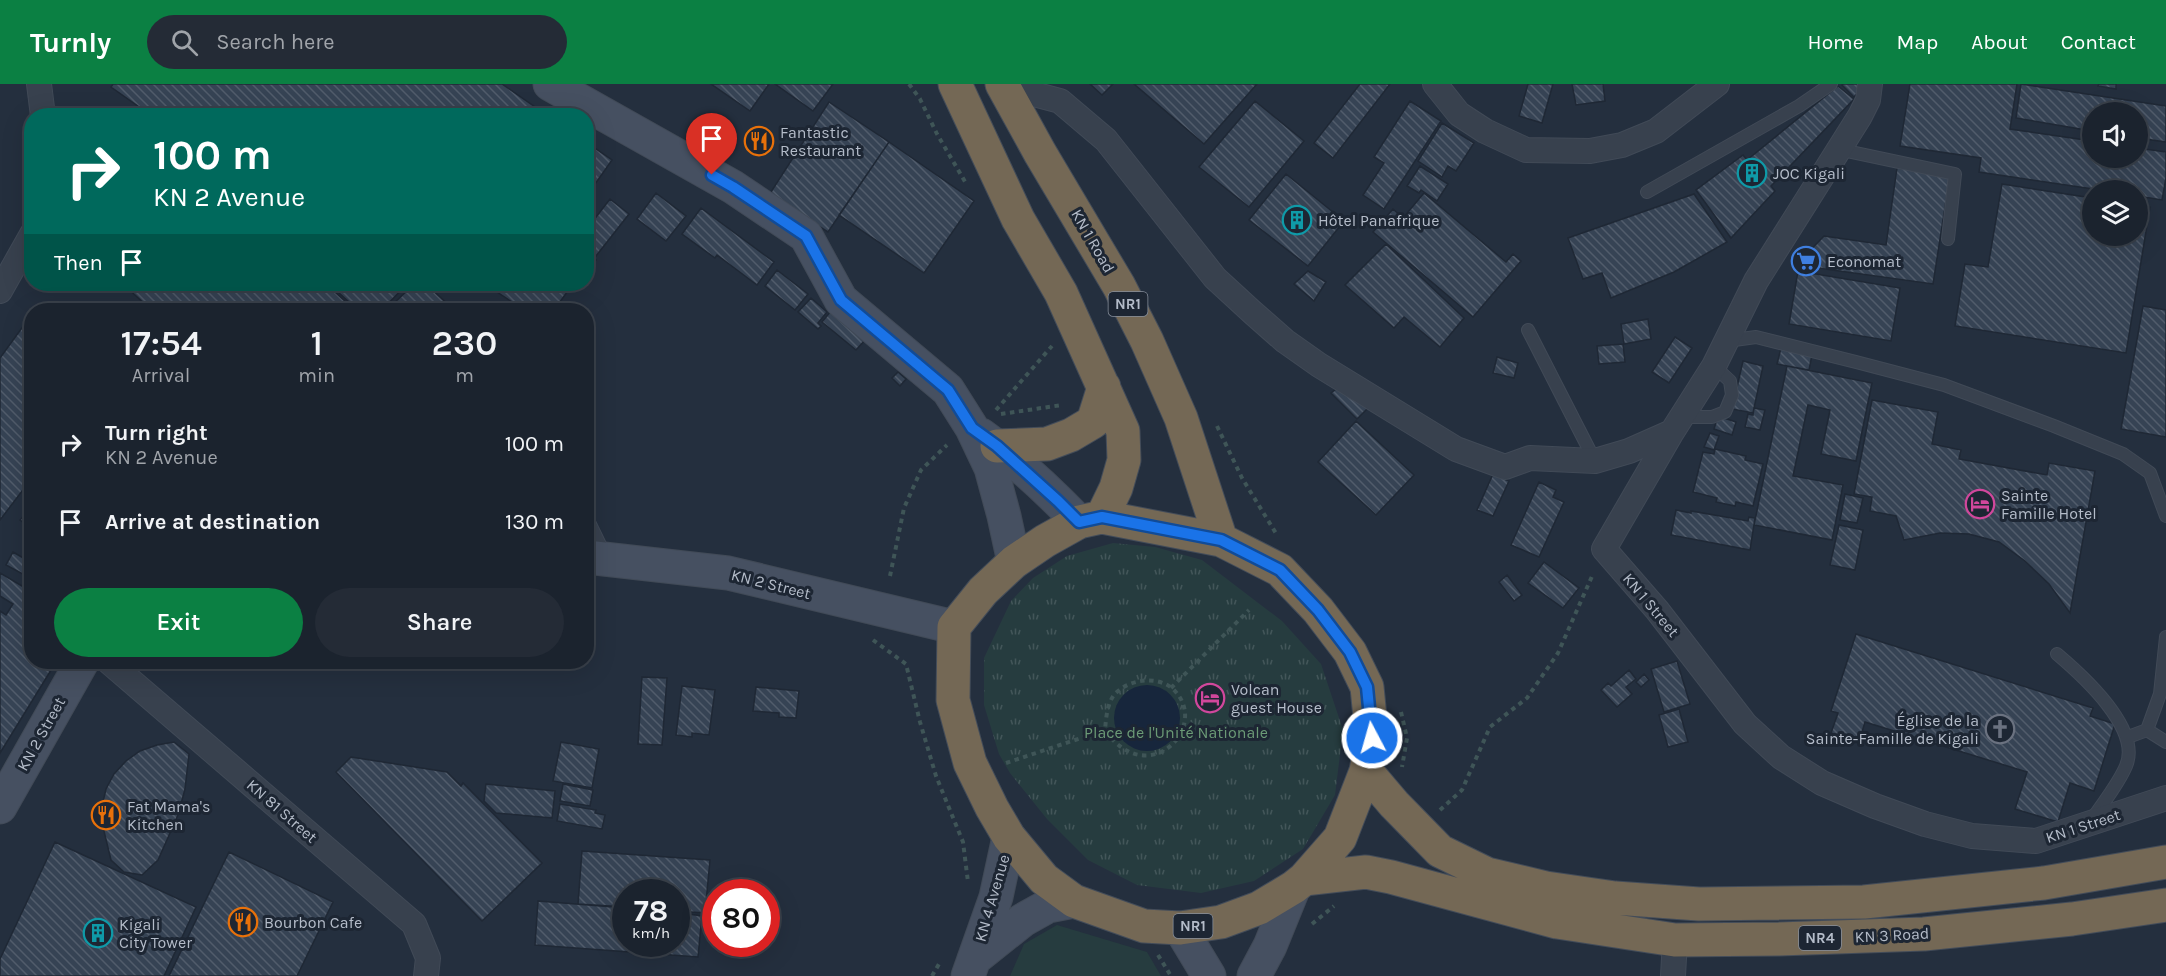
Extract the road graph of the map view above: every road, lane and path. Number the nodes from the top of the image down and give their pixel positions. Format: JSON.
{"nodes":[{"id":1,"x":39,"y":84,"type":"edge"},
{"id":2,"x":550,"y":84,"type":"edge"},
{"id":3,"x":955,"y":84,"type":"edge"},
{"id":4,"x":1435,"y":84,"type":"edge"},
{"id":5,"x":1717,"y":84,"type":"edge"},
{"id":6,"x":1832,"y":84,"type":"edge"},
{"id":7,"x":1870,"y":84,"type":"edge"},
{"id":8,"x":1003,"y":85,"type":"edge"},
{"id":9,"x":42,"y":108,"type":"edge"},
{"id":10,"x":593,"y":108,"type":"edge"},
{"id":11,"x":594,"y":109,"type":"edge"},
{"id":12,"x":1837,"y":149,"type":"junction"},
{"id":13,"x":1647,"y":192,"type":"dead end"},
{"id":14,"x":1948,"y":238,"type":"dead end"},
{"id":15,"x":24,"y":248,"type":"edge"},
{"id":16,"x":0,"y":291,"type":"edge"},
{"id":17,"x":1528,"y":330,"type":"dead end"},
{"id":18,"x":1057,"y":341,"type":"dead end"},
{"id":19,"x":1727,"y":341,"type":"junction"},
{"id":20,"x":1714,"y":366,"type":"junction"},
{"id":21,"x":1104,"y":387,"type":"junction"},
{"id":22,"x":1066,"y":404,"type":"dead end"},
{"id":23,"x":1676,"y":425,"type":"junction"},
{"id":24,"x":972,"y":440,"type":"junction"},
{"id":25,"x":1595,"y":461,"type":"junction"},
{"id":26,"x":2166,"y":516,"type":"edge"},
{"id":27,"x":1090,"y":520,"type":"junction"},
{"id":28,"x":1221,"y":540,"type":"junction"},
{"id":29,"x":1604,"y":549,"type":"junction"},
{"id":30,"x":597,"y":558,"type":"edge"},
{"id":31,"x":1014,"y":562,"type":"junction"},
{"id":32,"x":890,"y":576,"type":"dead end"},
{"id":33,"x":1249,"y":610,"type":"dead end"},
{"id":34,"x":954,"y":627,"type":"junction"},
{"id":35,"x":2166,"y":637,"type":"edge"},
{"id":36,"x":872,"y":639,"type":"dead end"},
{"id":37,"x":2057,"y":654,"type":"dead end"},
{"id":38,"x":78,"y":669,"type":"edge"},
{"id":39,"x":117,"y":669,"type":"edge"},
{"id":40,"x":1171,"y":688,"type":"junction"},
{"id":41,"x":1105,"y":730,"type":"junction"},
{"id":42,"x":2147,"y":730,"type":"junction"},
{"id":43,"x":2128,"y":737,"type":"junction"},
{"id":44,"x":2166,"y":742,"type":"edge"},
{"id":45,"x":1006,"y":763,"type":"dead end"},
{"id":46,"x":1366,"y":771,"type":"junction"},
{"id":47,"x":2166,"y":798,"type":"edge"},
{"id":48,"x":0,"y":807,"type":"edge"},
{"id":49,"x":1438,"y":811,"type":"dead end"},
{"id":50,"x":2088,"y":825,"type":"junction"},
{"id":51,"x":1010,"y":837,"type":"junction"},
{"id":52,"x":2166,"y":862,"type":"edge"},
{"id":53,"x":1299,"y":883,"type":"junction"},
{"id":54,"x":968,"y":887,"type":"dead end"},
{"id":55,"x":1074,"y":901,"type":"junction"},
{"id":56,"x":1343,"y":903,"type":"dead end"},
{"id":57,"x":2166,"y":905,"type":"edge"},
{"id":58,"x":1180,"y":928,"type":"junction"},
{"id":59,"x":1306,"y":931,"type":"dead end"},
{"id":60,"x":1675,"y":940,"type":"junction"},
{"id":61,"x":971,"y":967,"type":"edge"},
{"id":62,"x":426,"y":976,"type":"edge"},
{"id":63,"x":1209,"y":976,"type":"edge"},
{"id":64,"x":1254,"y":976,"type":"edge"},
{"id":65,"x":1672,"y":976,"type":"edge"}],
"edges":[{"from":1,"to":9,"type":"street"},
{"from":2,"to":10,"type":"main road"},
{"from":3,"to":21,"type":"highway"},
{"from":4,"to":5,"type":"street"},
{"from":6,"to":13,"type":"lane"},
{"from":7,"to":12,"type":"street"},
{"from":8,"to":25,"type":"street"},
{"from":8,"to":28,"type":"highway","name":"KN 1 Road","number":"NR1"},
{"from":11,"to":24,"type":"main road"},
{"from":12,"to":14,"type":"lane"},
{"from":12,"to":19,"type":"street"},
{"from":15,"to":16,"type":"street"},
{"from":17,"to":25,"type":"lane"},
{"from":18,"to":22,"type":"path"},
{"from":19,"to":20,"type":"street"},
{"from":19,"to":26,"type":"lane"},
{"from":20,"to":23,"type":"street"},
{"from":20,"to":23,"type":"lane"},
{"from":21,"to":24,"type":"highway"},
{"from":21,"to":27,"type":"highway"},
{"from":23,"to":25,"type":"street"},
{"from":23,"to":29,"type":"street"},
{"from":24,"to":27,"type":"main road"},
{"from":24,"to":31,"type":"main road"},
{"from":24,"to":32,"type":"path"},
{"from":27,"to":28,"type":"highway","number":"NR1"},
{"from":27,"to":31,"type":"highway"},
{"from":28,"to":46,"type":"highway","number":"NR1"},
{"from":29,"to":49,"type":"path"},
{"from":29,"to":50,"type":"street","name":"KN 1 Street"},
{"from":30,"to":34,"type":"main road","name":"KN 2 Street"},
{"from":31,"to":34,"type":"highway"},
{"from":33,"to":40,"type":"path"},
{"from":34,"to":51,"type":"highway","number":"NR1"},
{"from":35,"to":42,"type":"lane"},
{"from":36,"to":54,"type":"path"},
{"from":37,"to":43,"type":"lane"},
{"from":38,"to":48,"type":"main road","name":"KN 2 Street"},
{"from":39,"to":62,"type":"street","name":"KN 81 Street"},
{"from":40,"to":41,"type":"path"},
{"from":40,"to":41,"type":"path"},
{"from":41,"to":45,"type":"path"},
{"from":42,"to":43,"type":"lane"},
{"from":42,"to":44,"type":"lane"},
{"from":43,"to":50,"type":"lane"},
{"from":46,"to":52,"type":"highway","name":"KN 3 Road","number":"NR4"},
{"from":46,"to":53,"type":"highway","number":"NR1"},
{"from":47,"to":50,"type":"street","name":"KN 1 Street"},
{"from":51,"to":55,"type":"highway","number":"NR1"},
{"from":51,"to":61,"type":"main road","name":"KN 4 Avenue"},
{"from":53,"to":58,"type":"highway","number":"NR1"},
{"from":53,"to":60,"type":"highway","name":"KN 3 Road","number":"NR4"},
{"from":53,"to":64,"type":"main road"},
{"from":55,"to":58,"type":"highway","number":"NR1"},
{"from":55,"to":61,"type":"main road","name":"KN 4 Avenue"},
{"from":56,"to":59,"type":"path"},
{"from":57,"to":60,"type":"highway","name":"KN 3 Road","number":"NR4"},
{"from":58,"to":63,"type":"main road"},
{"from":60,"to":65,"type":"street"}]}
